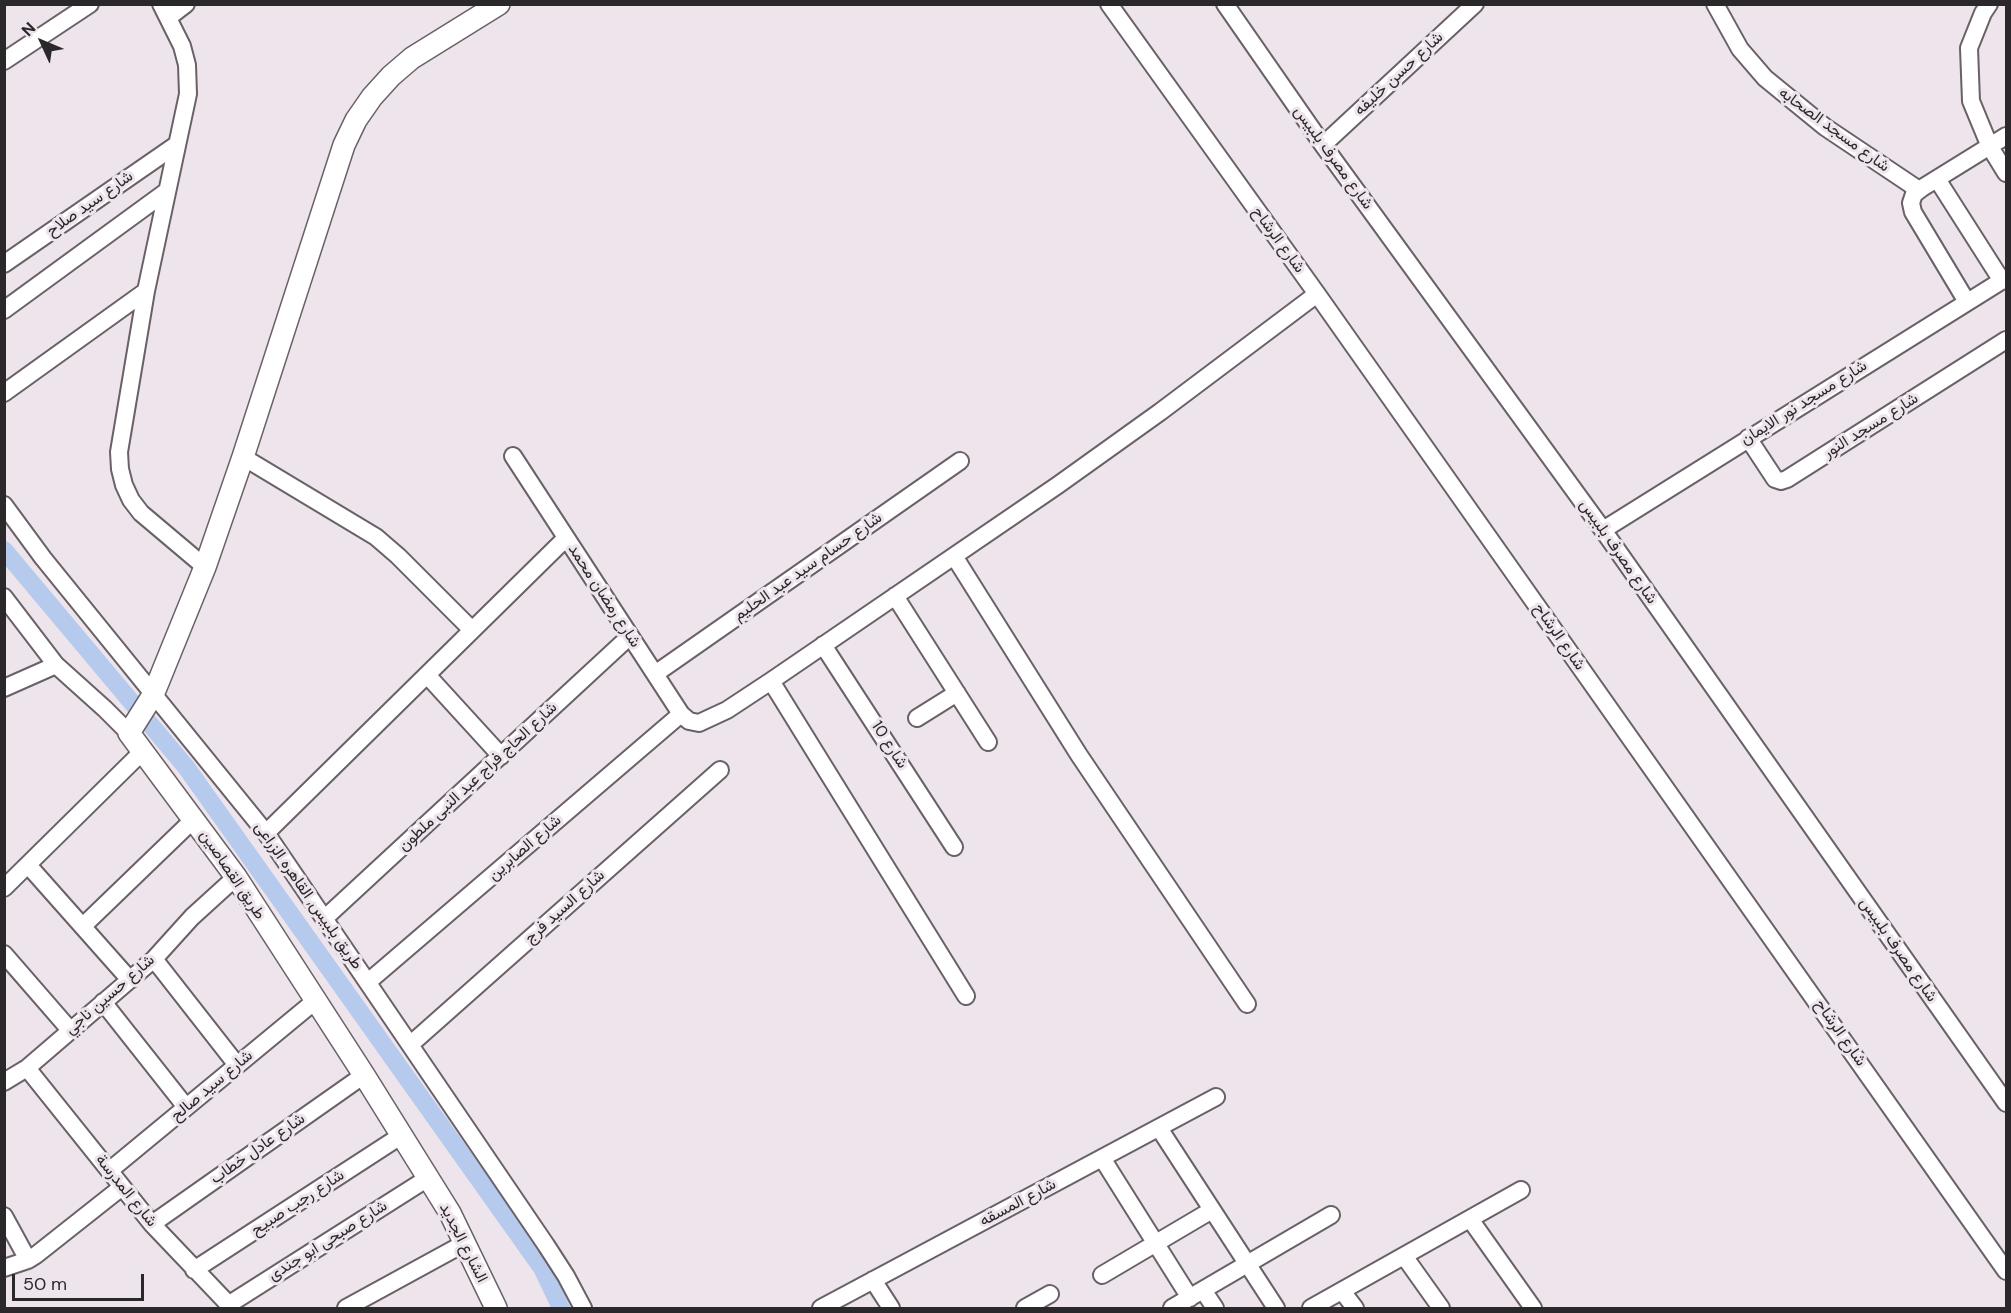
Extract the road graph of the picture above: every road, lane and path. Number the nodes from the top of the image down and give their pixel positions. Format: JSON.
{"nodes":[{"id":1,"x":90,"y":4,"type":"edge"},
{"id":2,"x":186,"y":4,"type":"edge"},
{"id":3,"x":499,"y":4,"type":"edge"},
{"id":4,"x":1109,"y":4,"type":"edge"},
{"id":5,"x":1225,"y":4,"type":"edge"},
{"id":6,"x":1474,"y":4,"type":"edge"},
{"id":7,"x":1715,"y":4,"type":"edge"},
{"id":8,"x":1989,"y":4,"type":"edge"},
{"id":9,"x":165,"y":11,"type":"edge"},
{"id":10,"x":4,"y":61,"type":"edge"},
{"id":11,"x":2007,"y":136,"type":"edge"},
{"id":12,"x":176,"y":145,"type":"junction"},
{"id":13,"x":1323,"y":145,"type":"junction"},
{"id":14,"x":1989,"y":147,"type":"junction"},
{"id":15,"x":2007,"y":173,"type":"edge"},
{"id":16,"x":1937,"y":179,"type":"junction"},
{"id":17,"x":1919,"y":190,"type":"junction"},
{"id":18,"x":167,"y":191,"type":"junction"},
{"id":19,"x":4,"y":264,"type":"edge"},
{"id":20,"x":2004,"y":279,"type":"edge"},
{"id":21,"x":146,"y":291,"type":"junction"},
{"id":22,"x":1317,"y":294,"type":"junction"},
{"id":23,"x":1967,"y":302,"type":"junction"},
{"id":24,"x":4,"y":309,"type":"edge"},
{"id":25,"x":2007,"y":340,"type":"edge"},
{"id":26,"x":4,"y":393,"type":"edge"},
{"id":27,"x":1748,"y":438,"type":"junction"},
{"id":28,"x":513,"y":456,"type":"dead end"},
{"id":29,"x":243,"y":457,"type":"junction"},
{"id":30,"x":960,"y":461,"type":"dead end"},
{"id":31,"x":4,"y":505,"type":"edge"},
{"id":32,"x":1603,"y":530,"type":"junction"},
{"id":33,"x":566,"y":538,"type":"junction"},
{"id":34,"x":954,"y":556,"type":"junction"},
{"id":35,"x":205,"y":567,"type":"junction"},
{"id":36,"x":895,"y":596,"type":"junction"},
{"id":37,"x":4,"y":597,"type":"edge"},
{"id":38,"x":472,"y":630,"type":"junction"},
{"id":39,"x":630,"y":636,"type":"junction"},
{"id":40,"x":823,"y":645,"type":"junction"},
{"id":41,"x":56,"y":665,"type":"junction"},
{"id":42,"x":655,"y":674,"type":"junction"},
{"id":43,"x":427,"y":675,"type":"junction"},
{"id":44,"x":771,"y":681,"type":"junction"},
{"id":45,"x":4,"y":688,"type":"edge"},
{"id":46,"x":957,"y":693,"type":"junction"},
{"id":47,"x":151,"y":699,"type":"junction"},
{"id":48,"x":681,"y":714,"type":"junction"},
{"id":49,"x":917,"y":718,"type":"dead end"},
{"id":50,"x":131,"y":730,"type":"junction"},
{"id":51,"x":988,"y":742,"type":"dead end"},
{"id":52,"x":143,"y":751,"type":"junction"},
{"id":53,"x":501,"y":756,"type":"junction"},
{"id":54,"x":720,"y":770,"type":"dead end"},
{"id":55,"x":194,"y":819,"type":"junction"},
{"id":56,"x":266,"y":833,"type":"junction"},
{"id":57,"x":954,"y":847,"type":"dead end"},
{"id":58,"x":28,"y":865,"type":"junction"},
{"id":59,"x":236,"y":877,"type":"junction"},
{"id":60,"x":4,"y":888,"type":"edge"},
{"id":61,"x":325,"y":918,"type":"junction"},
{"id":62,"x":82,"y":926,"type":"junction"},
{"id":63,"x":4,"y":954,"type":"edge"},
{"id":64,"x":154,"y":959,"type":"junction"},
{"id":65,"x":130,"y":980,"type":"junction"},
{"id":66,"x":368,"y":982,"type":"junction"},
{"id":67,"x":966,"y":996,"type":"dead end"},
{"id":68,"x":315,"y":1000,"type":"junction"},
{"id":69,"x":103,"y":1002,"type":"junction"},
{"id":70,"x":1247,"y":1004,"type":"dead end"},
{"id":71,"x":70,"y":1030,"type":"junction"},
{"id":72,"x":411,"y":1044,"type":"junction"},
{"id":73,"x":237,"y":1065,"type":"junction"},
{"id":74,"x":27,"y":1068,"type":"junction"},
{"id":75,"x":363,"y":1075,"type":"junction"},
{"id":76,"x":6,"y":1079,"type":"edge"},
{"id":77,"x":1216,"y":1097,"type":"dead end"},
{"id":78,"x":2007,"y":1103,"type":"edge"},
{"id":79,"x":186,"y":1107,"type":"junction"},
{"id":80,"x":1159,"y":1128,"type":"junction"},
{"id":81,"x":402,"y":1135,"type":"junction"},
{"id":82,"x":1102,"y":1158,"type":"junction"},
{"id":83,"x":109,"y":1171,"type":"junction"},
{"id":84,"x":428,"y":1178,"type":"junction"},
{"id":85,"x":122,"y":1187,"type":"junction"},
{"id":86,"x":1521,"y":1190,"type":"dead end"},
{"id":87,"x":1212,"y":1210,"type":"junction"},
{"id":88,"x":1330,"y":1215,"type":"dead end"},
{"id":89,"x":4,"y":1216,"type":"edge"},
{"id":90,"x":1470,"y":1219,"type":"junction"},
{"id":91,"x":152,"y":1224,"type":"junction"},
{"id":92,"x":465,"y":1243,"type":"junction"},
{"id":93,"x":1156,"y":1243,"type":"junction"},
{"id":94,"x":1404,"y":1256,"type":"junction"},
{"id":95,"x":28,"y":1260,"type":"junction"},
{"id":96,"x":1247,"y":1265,"type":"junction"},
{"id":97,"x":4,"y":1268,"type":"edge"},
{"id":98,"x":194,"y":1270,"type":"junction"},
{"id":99,"x":2007,"y":1271,"type":"edge"},
{"id":100,"x":1102,"y":1275,"type":"dead end"},
{"id":101,"x":873,"y":1280,"type":"junction"},
{"id":102,"x":1342,"y":1291,"type":"junction"},
{"id":103,"x":1197,"y":1294,"type":"junction"},
{"id":104,"x":1047,"y":1300,"type":"edge"},
{"id":105,"x":230,"y":1306,"type":"edge"},
{"id":106,"x":346,"y":1308,"type":"edge"},
{"id":107,"x":494,"y":1308,"type":"edge"},
{"id":108,"x":583,"y":1308,"type":"edge"},
{"id":109,"x":820,"y":1308,"type":"edge"},
{"id":110,"x":891,"y":1308,"type":"edge"},
{"id":111,"x":1025,"y":1308,"type":"edge"},
{"id":112,"x":1172,"y":1308,"type":"edge"},
{"id":113,"x":1215,"y":1308,"type":"edge"},
{"id":114,"x":1276,"y":1308,"type":"edge"},
{"id":115,"x":1311,"y":1308,"type":"edge"},
{"id":116,"x":1355,"y":1308,"type":"edge"},
{"id":117,"x":1441,"y":1308,"type":"edge"},
{"id":118,"x":1533,"y":1308,"type":"edge"}],
"edges":[{"from":1,"to":10,"type":"street"},
{"from":2,"to":9,"type":"street"},
{"from":3,"to":29,"type":"street"},
{"from":4,"to":22,"type":"street","name":"شارع الرشاح"},
{"from":5,"to":13,"type":"street","name":"شارع مصرف بلبيس"},
{"from":6,"to":13,"type":"street","name":"شارع حسن خليفه"},
{"from":7,"to":17,"type":"street","name":"شارع مسجد الصحابه"},
{"from":8,"to":14,"type":"street"},
{"from":9,"to":12,"type":"street"},
{"from":11,"to":14,"type":"street"},
{"from":12,"to":18,"type":"street"},
{"from":12,"to":19,"type":"street","name":"شارع سيد صلاح"},
{"from":13,"to":32,"type":"street","name":"شارع مصرف بلبيس"},
{"from":14,"to":15,"type":"street"},
{"from":14,"to":16,"type":"street"},
{"from":16,"to":17,"type":"street"},
{"from":16,"to":20,"type":"street"},
{"from":17,"to":23,"type":"street"},
{"from":18,"to":21,"type":"street"},
{"from":18,"to":24,"type":"street"},
{"from":20,"to":23,"type":"street","name":"شارع مسجد نور الايمان"},
{"from":21,"to":26,"type":"street"},
{"from":21,"to":35,"type":"street"},
{"from":22,"to":34,"type":"street"},
{"from":22,"to":99,"type":"street","name":"شارع الرشاح"},
{"from":23,"to":27,"type":"street","name":"شارع مسجد نور الايمان"},
{"from":25,"to":27,"type":"street","name":"شارع مسجد النور"},
{"from":27,"to":32,"type":"street","name":"شارع مسجد نور الايمان"},
{"from":28,"to":33,"type":"street","name":"شارع رمضان محمد"},
{"from":29,"to":35,"type":"street"},
{"from":29,"to":38,"type":"street"},
{"from":30,"to":42,"type":"street","name":"شارع حسام سيد عبد الحليم"},
{"from":31,"to":47,"type":"street","name":"طريق بلبيس, القاهره الزراعى"},
{"from":32,"to":78,"type":"street","name":"شارع مصرف بلبيس"},
{"from":33,"to":38,"type":"street"},
{"from":33,"to":39,"type":"street","name":"شارع رمضان محمد"},
{"from":34,"to":36,"type":"street"},
{"from":34,"to":70,"type":"street"},
{"from":35,"to":47,"type":"street"},
{"from":36,"to":40,"type":"street"},
{"from":36,"to":46,"type":"street"},
{"from":37,"to":41,"type":"street","name":"طريق القصاصين"},
{"from":38,"to":43,"type":"street"},
{"from":39,"to":42,"type":"street","name":"شارع رمضان محمد"},
{"from":39,"to":53,"type":"street","name":"شارع الحاج فراج عبد النبى ملطون"},
{"from":40,"to":44,"type":"street"},
{"from":40,"to":57,"type":"street","name":"شارع 10"},
{"from":41,"to":45,"type":"street"},
{"from":41,"to":50,"type":"street","name":"طريق القصاصين"},
{"from":42,"to":48,"type":"street","name":"شارع رمضان محمد"},
{"from":43,"to":53,"type":"street"},
{"from":43,"to":56,"type":"street"},
{"from":44,"to":48,"type":"street"},
{"from":44,"to":67,"type":"street"},
{"from":46,"to":49,"type":"street"},
{"from":46,"to":51,"type":"street"},
{"from":47,"to":50,"type":"street"},
{"from":47,"to":56,"type":"street","name":"طريق بلبيس, القاهره الزراعى"},
{"from":48,"to":66,"type":"street","name":"شارع الصابرين"},
{"from":50,"to":52,"type":"street","name":"طريق القصاصين"},
{"from":52,"to":55,"type":"street","name":"طريق القصاصين"},
{"from":52,"to":58,"type":"street"},
{"from":53,"to":61,"type":"street","name":"شارع الحاج فراج عبد النبى ملطون"},
{"from":54,"to":72,"type":"street","name":"شارع السيد فرج"},
{"from":55,"to":59,"type":"street","name":"طريق القصاصين"},
{"from":55,"to":62,"type":"street"},
{"from":56,"to":61,"type":"street","name":"طريق بلبيس, القاهره الزراعى"},
{"from":58,"to":60,"type":"street"},
{"from":58,"to":62,"type":"street"},
{"from":59,"to":64,"type":"street","name":"شارع حسين ناجي"},
{"from":59,"to":68,"type":"street","name":"طريق القصاصين"},
{"from":61,"to":66,"type":"street","name":"طريق بلبيس, القاهره الزراعى"},
{"from":62,"to":65,"type":"street"},
{"from":63,"to":71,"type":"street"},
{"from":64,"to":65,"type":"street","name":"شارع حسين ناجي"},
{"from":64,"to":73,"type":"street"},
{"from":65,"to":69,"type":"street","name":"شارع حسين ناجي"},
{"from":66,"to":72,"type":"street","name":"طريق بلبيس, القاهره الزراعى"},
{"from":68,"to":73,"type":"street","name":"شارع سيد صالح"},
{"from":68,"to":75,"type":"street","name":"طريق القصاصين"},
{"from":69,"to":71,"type":"street","name":"شارع حسين ناجي"},
{"from":69,"to":79,"type":"street"},
{"from":71,"to":74,"type":"street","name":"شارع حسين ناجي"},
{"from":72,"to":108,"type":"street","name":"طريق بلبيس, القاهره الزراعى"},
{"from":73,"to":79,"type":"street","name":"شارع سيد صالح"},
{"from":74,"to":76,"type":"street","name":"شارع حسين ناجي"},
{"from":74,"to":83,"type":"street","name":"شارع المدرسة"},
{"from":75,"to":81,"type":"street","name":"طريق القصاصين"},
{"from":75,"to":91,"type":"street","name":"شارع عادل خطاب"},
{"from":77,"to":80,"type":"street","name":"شارع المسقه"},
{"from":79,"to":83,"type":"street","name":"شارع سيد صالح"},
{"from":80,"to":82,"type":"street","name":"شارع المسقه"},
{"from":80,"to":87,"type":"street"},
{"from":81,"to":84,"type":"street","name":"طريق القصاصين"},
{"from":81,"to":98,"type":"street","name":"شارع رجب صبيح"},
{"from":82,"to":93,"type":"street"},
{"from":82,"to":101,"type":"street","name":"شارع المسقه"},
{"from":83,"to":85,"type":"street","name":"شارع المدرسة"},
{"from":84,"to":92,"type":"street","name":"الشارع الجديد"},
{"from":84,"to":105,"type":"street","name":"شارع صبحى ابو جندى"},
{"from":85,"to":91,"type":"street","name":"شارع المدرسة"},
{"from":85,"to":95,"type":"street"},
{"from":86,"to":90,"type":"street"},
{"from":87,"to":93,"type":"street"},
{"from":87,"to":96,"type":"street"},
{"from":88,"to":96,"type":"street"},
{"from":89,"to":95,"type":"street"},
{"from":90,"to":94,"type":"street"},
{"from":90,"to":118,"type":"street"},
{"from":91,"to":98,"type":"street","name":"شارع المدرسة"},
{"from":92,"to":106,"type":"street"},
{"from":92,"to":107,"type":"street","name":"الشارع الجديد"},
{"from":93,"to":100,"type":"street"},
{"from":93,"to":103,"type":"street"},
{"from":94,"to":102,"type":"street"},
{"from":94,"to":117,"type":"street"},
{"from":95,"to":97,"type":"street"},
{"from":96,"to":103,"type":"street"},
{"from":96,"to":114,"type":"street"},
{"from":98,"to":105,"type":"street","name":"شارع المدرسة"},
{"from":101,"to":109,"type":"street","name":"شارع المسقه"},
{"from":101,"to":110,"type":"street"},
{"from":102,"to":115,"type":"street"},
{"from":102,"to":116,"type":"street"},
{"from":103,"to":112,"type":"street"},
{"from":103,"to":113,"type":"street"},
{"from":104,"to":111,"type":"street"}]}
